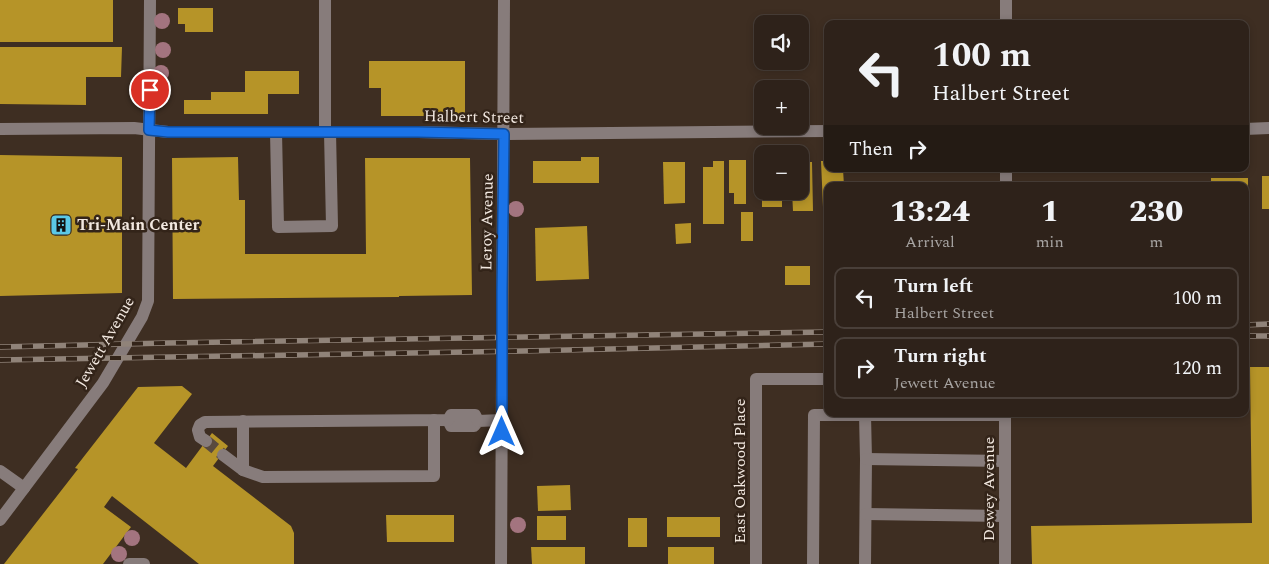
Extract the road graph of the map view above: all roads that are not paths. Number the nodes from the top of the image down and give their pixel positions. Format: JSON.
{"nodes":[{"id":1,"x":150,"y":0,"type":"edge"},
{"id":2,"x":325,"y":0,"type":"edge"},
{"id":3,"x":504,"y":0,"type":"edge"},
{"id":4,"x":1006,"y":0,"type":"edge"},
{"id":5,"x":1006,"y":20,"type":"edge"},
{"id":6,"x":1249,"y":128,"type":"edge"},
{"id":7,"x":1269,"y":128,"type":"edge"},
{"id":8,"x":0,"y":129,"type":"edge"},
{"id":9,"x":149,"y":130,"type":"junction"},
{"id":10,"x":824,"y":131,"type":"edge"},
{"id":11,"x":276,"y":132,"type":"junction"},
{"id":12,"x":328,"y":132,"type":"junction"},
{"id":13,"x":504,"y":134,"type":"junction"},
{"id":14,"x":824,"y":379,"type":"edge"},
{"id":15,"x":824,"y":414,"type":"edge"},
{"id":16,"x":865,"y":417,"type":"edge"},
{"id":17,"x":1005,"y":417,"type":"edge"},
{"id":18,"x":434,"y":420,"type":"junction"},
{"id":19,"x":502,"y":420,"type":"junction"},
{"id":20,"x":243,"y":422,"type":"junction"},
{"id":21,"x":206,"y":441,"type":"dead end"},
{"id":22,"x":223,"y":455,"type":"tunnel mouth"},
{"id":23,"x":866,"y":459,"type":"junction"},
{"id":24,"x":1005,"y":461,"type":"junction"},
{"id":25,"x":243,"y":470,"type":"junction"},
{"id":26,"x":0,"y":471,"type":"edge"},
{"id":27,"x":24,"y":488,"type":"junction"},
{"id":28,"x":866,"y":514,"type":"junction"},
{"id":29,"x":1005,"y":516,"type":"junction"},
{"id":30,"x":0,"y":520,"type":"edge"},
{"id":31,"x":129,"y":564,"type":"edge"},
{"id":32,"x":144,"y":564,"type":"edge"},
{"id":33,"x":501,"y":564,"type":"edge"},
{"id":34,"x":756,"y":564,"type":"edge"},
{"id":35,"x":813,"y":564,"type":"edge"},
{"id":36,"x":865,"y":564,"type":"edge"},
{"id":37,"x":1005,"y":564,"type":"edge"}],
"edges":[{"from":1,"to":9,"type":"street","name":"Jewett Avenue"},
{"from":2,"to":12,"type":"street"},
{"from":3,"to":13,"type":"street","name":"Leroy Avenue"},
{"from":4,"to":5,"type":"street"},
{"from":6,"to":7,"type":"street"},
{"from":8,"to":9,"type":"street","name":"Halbert Street"},
{"from":9,"to":11,"type":"street","name":"Halbert Street"},
{"from":9,"to":27,"type":"street","name":"Jewett Avenue"},
{"from":10,"to":13,"type":"street","name":"Halbert Street"},
{"from":11,"to":12,"type":"street","name":"Halbert Street"},
{"from":11,"to":12,"type":"street"},
{"from":12,"to":13,"type":"street","name":"Halbert Street"},
{"from":13,"to":19,"type":"street","name":"Leroy Avenue"},
{"from":14,"to":34,"type":"street","name":"East Oakwood Place"},
{"from":15,"to":35,"type":"street"},
{"from":16,"to":23,"type":"street"},
{"from":17,"to":24,"type":"street","name":"Dewey Avenue"},
{"from":18,"to":19,"type":"street"},
{"from":18,"to":20,"type":"street"},
{"from":18,"to":25,"type":"street"},
{"from":19,"to":33,"type":"street","name":"Leroy Avenue"},
{"from":20,"to":21,"type":"street"},
{"from":20,"to":25,"type":"street"},
{"from":22,"to":25,"type":"street"},
{"from":23,"to":24,"type":"street"},
{"from":23,"to":28,"type":"street"},
{"from":24,"to":29,"type":"street","name":"Dewey Avenue"},
{"from":26,"to":27,"type":"street"},
{"from":27,"to":30,"type":"street","name":"Jewett Avenue"},
{"from":28,"to":29,"type":"street"},
{"from":28,"to":36,"type":"street"},
{"from":29,"to":37,"type":"street","name":"Dewey Avenue"},
{"from":31,"to":32,"type":"street"}]}
